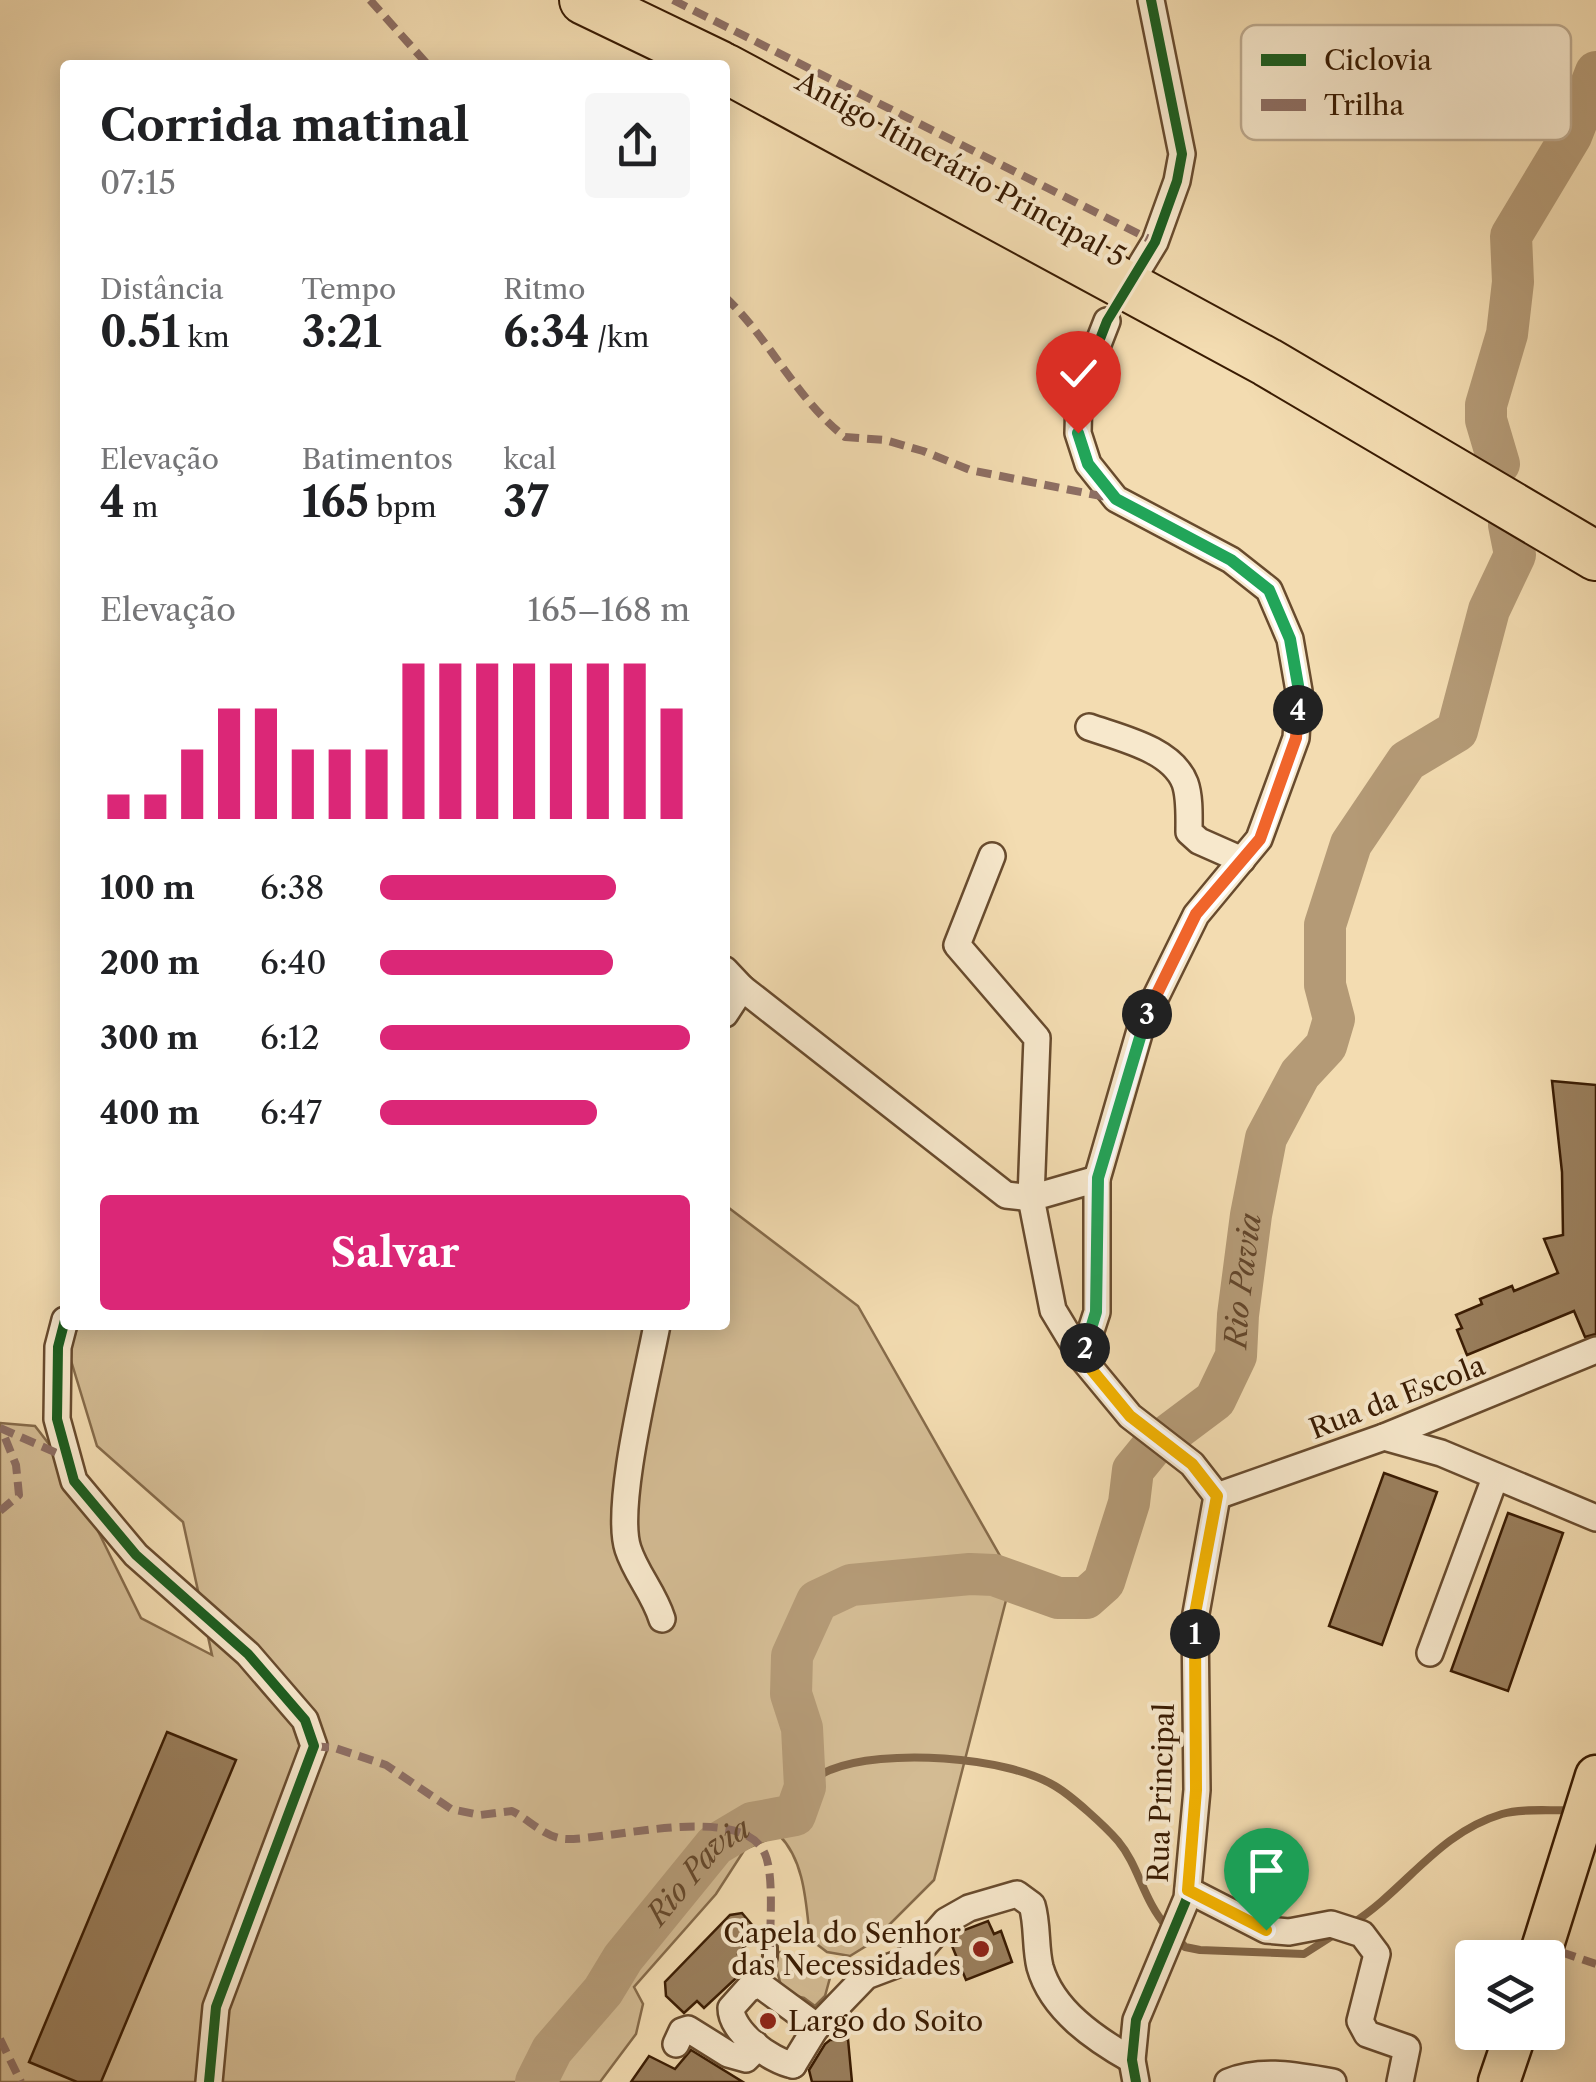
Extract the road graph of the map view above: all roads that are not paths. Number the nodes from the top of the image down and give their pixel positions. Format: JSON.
{"nodes":[{"id":1,"x":584,"y":0,"type":"edge"},
{"id":2,"x":1152,"y":0,"type":"edge"},
{"id":3,"x":708,"y":60,"type":"edge"},
{"id":4,"x":730,"y":71,"type":"edge"},
{"id":5,"x":1141,"y":265,"type":"dead end"},
{"id":6,"x":1107,"y":321,"type":"dead end"},
{"id":7,"x":1596,"y":553,"type":"edge"},
{"id":8,"x":1089,"y":727,"type":"dead end"},
{"id":9,"x":992,"y":856,"type":"dead end"},
{"id":10,"x":1242,"y":860,"type":"junction"},
{"id":11,"x":733,"y":979,"type":"edge"},
{"id":12,"x":1098,"y":1178,"type":"junction"},
{"id":13,"x":1031,"y":1198,"type":"junction"},
{"id":14,"x":62,"y":1330,"type":"edge"},
{"id":15,"x":656,"y":1330,"type":"edge"},
{"id":16,"x":1596,"y":1350,"type":"edge"},
{"id":17,"x":1082,"y":1358,"type":"junction"},
{"id":18,"x":1384,"y":1437,"type":"junction"},
{"id":19,"x":1495,"y":1478,"type":"junction"},
{"id":20,"x":1217,"y":1496,"type":"junction"},
{"id":21,"x":1596,"y":1518,"type":"edge"},
{"id":22,"x":662,"y":1619,"type":"dead end"},
{"id":23,"x":1430,"y":1653,"type":"dead end"},
{"id":24,"x":1596,"y":1776,"type":"edge"},
{"id":25,"x":1188,"y":1890,"type":"junction"},
{"id":26,"x":1544,"y":1940,"type":"edge"},
{"id":27,"x":770,"y":1946,"type":"dead end"},
{"id":28,"x":759,"y":1984,"type":"junction"},
{"id":29,"x":815,"y":2030,"type":"junction"},
{"id":30,"x":676,"y":2044,"type":"dead end"},
{"id":31,"x":755,"y":2044,"type":"junction"},
{"id":32,"x":1510,"y":2050,"type":"edge"},
{"id":33,"x":797,"y":2073,"type":"edge"},
{"id":34,"x":1131,"y":2075,"type":"edge"},
{"id":35,"x":209,"y":2082,"type":"edge"},
{"id":36,"x":1228,"y":2082,"type":"edge"},
{"id":37,"x":1332,"y":2082,"type":"edge"},
{"id":38,"x":1400,"y":2082,"type":"edge"},
{"id":39,"x":1499,"y":2082,"type":"edge"}],
"edges":[{"from":1,"to":3,"type":"highway","name":"Antigo Itinerário Principal 5"},
{"from":2,"to":5,"type":"street"},
{"from":4,"to":7,"type":"highway","name":"Antigo Itinerário Principal 5"},
{"from":6,"to":10,"type":"street"},
{"from":8,"to":10,"type":"street"},
{"from":9,"to":13,"type":"street"},
{"from":10,"to":12,"type":"street"},
{"from":11,"to":13,"type":"street"},
{"from":12,"to":13,"type":"street"},
{"from":12,"to":17,"type":"street"},
{"from":13,"to":17,"type":"street"},
{"from":14,"to":35,"type":"street"},
{"from":15,"to":22,"type":"street"},
{"from":16,"to":18,"type":"street","name":"Rua da Escola"},
{"from":17,"to":20,"type":"street"},
{"from":18,"to":19,"type":"street"},
{"from":18,"to":20,"type":"street","name":"Rua da Escola"},
{"from":19,"to":21,"type":"street"},
{"from":19,"to":23,"type":"street"},
{"from":20,"to":25,"type":"street","name":"Rua Principal"},
{"from":24,"to":26,"type":"main road"},
{"from":25,"to":34,"type":"street","name":"Rua Principal"},
{"from":25,"to":38,"type":"street"},
{"from":27,"to":28,"type":"lane"},
{"from":28,"to":29,"type":"street"},
{"from":28,"to":31,"type":"street"},
{"from":29,"to":33,"type":"street"},
{"from":29,"to":34,"type":"street"},
{"from":30,"to":31,"type":"street"},
{"from":31,"to":33,"type":"street"},
{"from":32,"to":39,"type":"main road"},
{"from":36,"to":37,"type":"street"}]}
